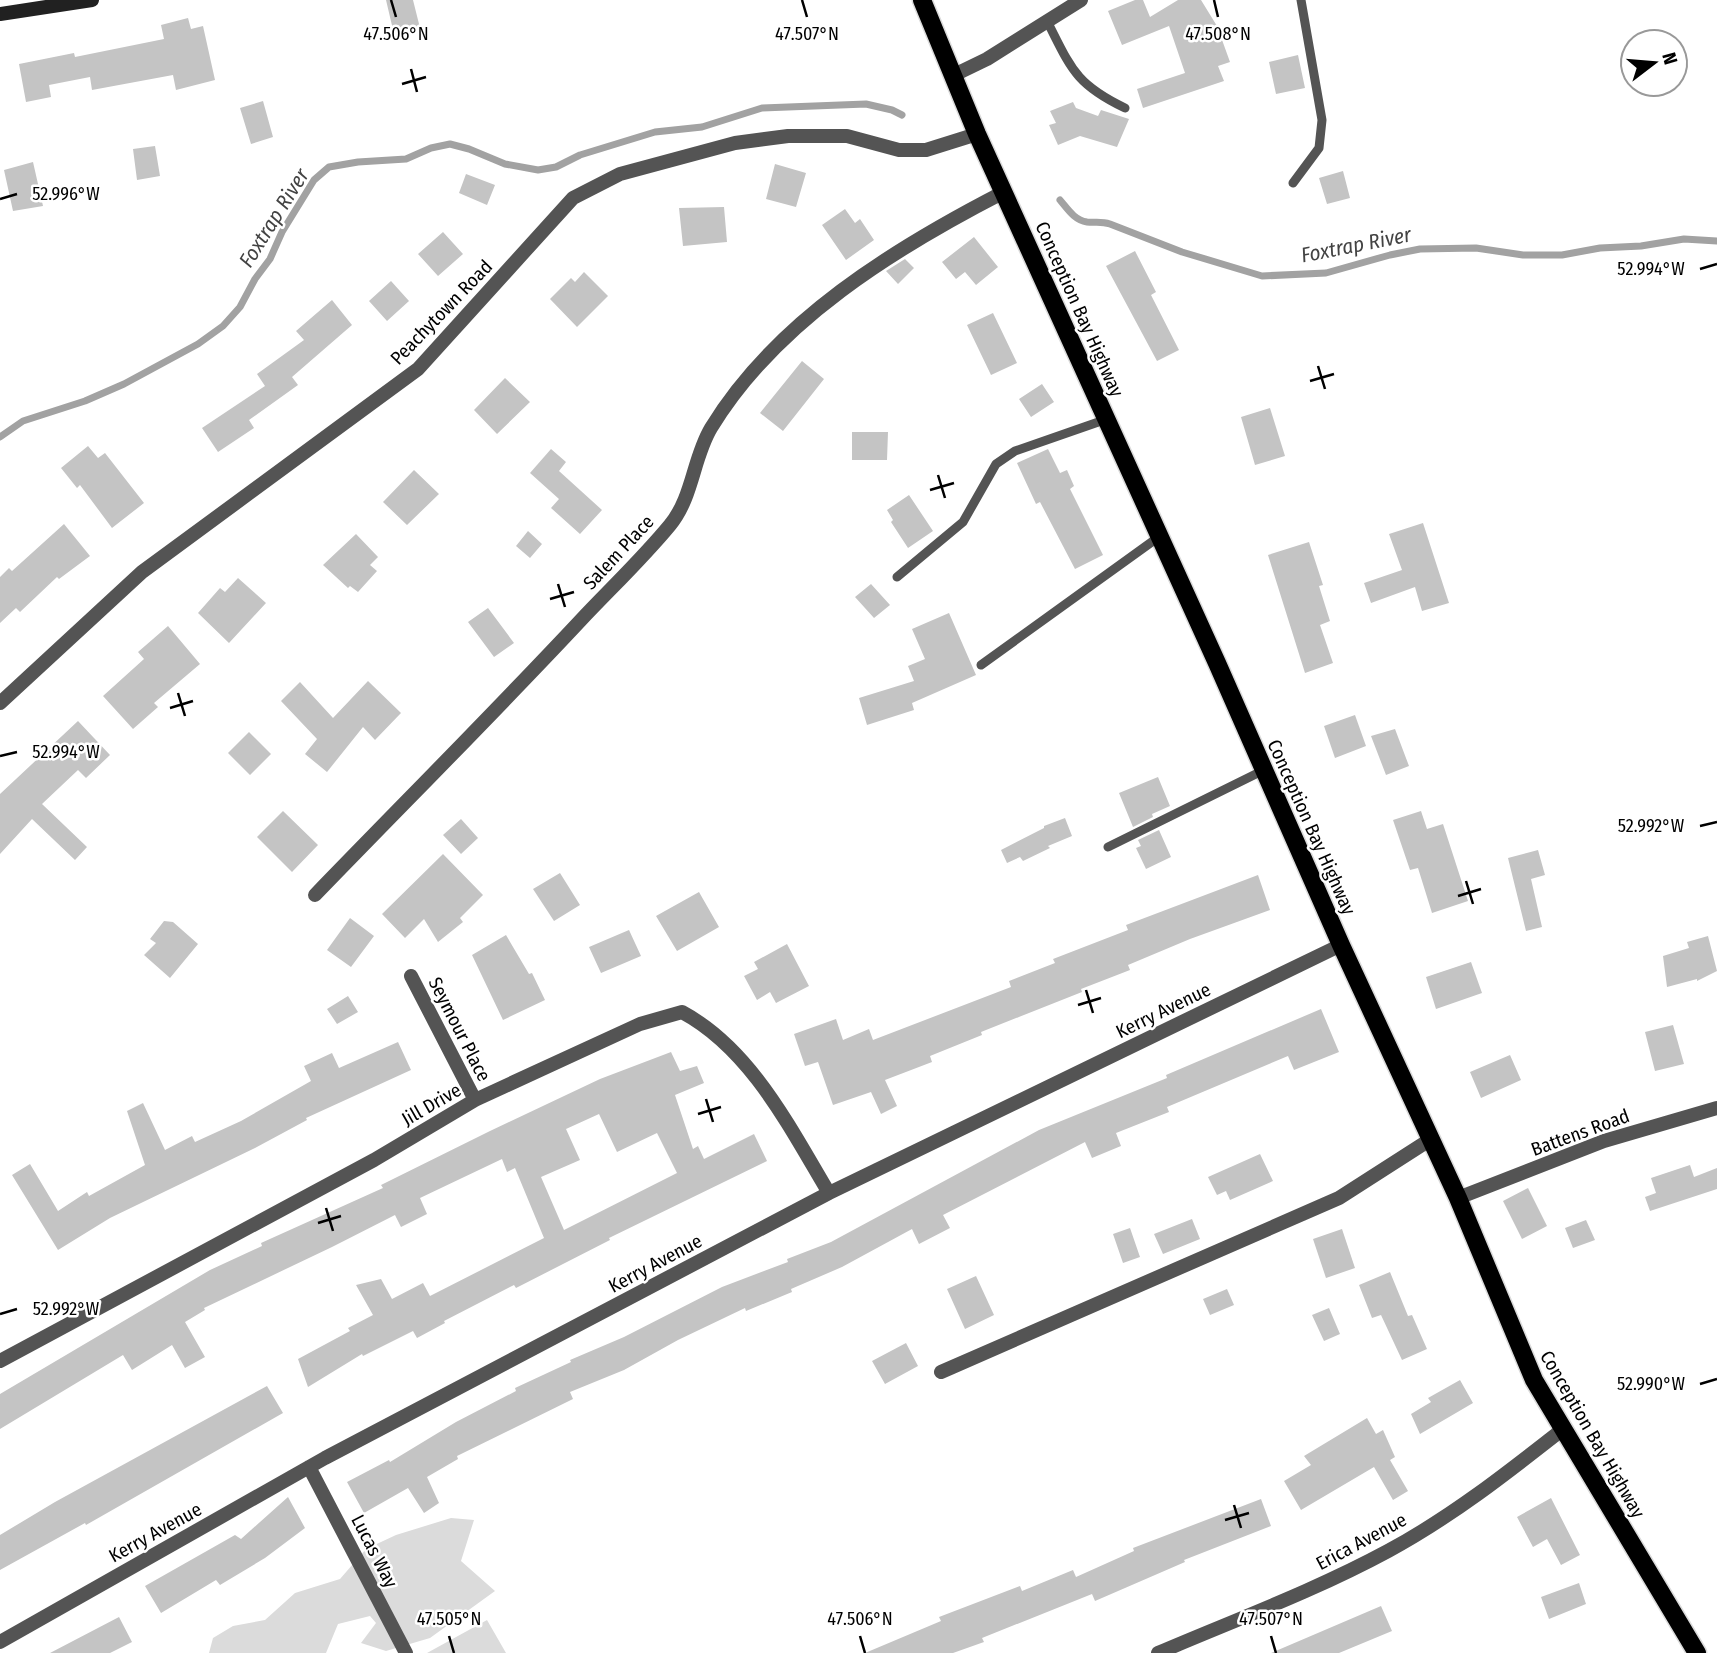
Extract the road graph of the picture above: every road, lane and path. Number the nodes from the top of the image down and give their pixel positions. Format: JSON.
{"nodes":[{"id":1,"x":92,"y":0,"type":"edge"},
{"id":2,"x":922,"y":0,"type":"edge"},
{"id":3,"x":1081,"y":0,"type":"edge"},
{"id":4,"x":1301,"y":0,"type":"edge"},
{"id":5,"x":0,"y":14,"type":"edge"},
{"id":6,"x":1047,"y":21,"type":"junction"},
{"id":7,"x":954,"y":75,"type":"junction"},
{"id":8,"x":1125,"y":108,"type":"dead end"},
{"id":9,"x":977,"y":134,"type":"junction"},
{"id":10,"x":1293,"y":183,"type":"dead end"},
{"id":11,"x":1004,"y":192,"type":"junction"},
{"id":12,"x":1107,"y":419,"type":"junction"},
{"id":13,"x":1160,"y":536,"type":"junction"},
{"id":14,"x":897,"y":577,"type":"dead end"},
{"id":15,"x":981,"y":665,"type":"dead end"},
{"id":16,"x":0,"y":703,"type":"edge"},
{"id":17,"x":1264,"y":770,"type":"junction"},
{"id":18,"x":1108,"y":847,"type":"dead end"},
{"id":19,"x":315,"y":895,"type":"dead end"},
{"id":20,"x":1341,"y":945,"type":"junction"},
{"id":21,"x":411,"y":976,"type":"dead end"},
{"id":22,"x":475,"y":1100,"type":"junction"},
{"id":23,"x":1717,"y":1108,"type":"edge"},
{"id":24,"x":1431,"y":1139,"type":"junction"},
{"id":25,"x":829,"y":1194,"type":"junction"},
{"id":26,"x":1458,"y":1198,"type":"junction"},
{"id":27,"x":0,"y":1361,"type":"edge"},
{"id":28,"x":941,"y":1372,"type":"dead end"},
{"id":29,"x":1563,"y":1429,"type":"junction"},
{"id":30,"x":309,"y":1467,"type":"junction"},
{"id":31,"x":0,"y":1642,"type":"edge"},
{"id":32,"x":406,"y":1653,"type":"edge"},
{"id":33,"x":1158,"y":1653,"type":"edge"},
{"id":34,"x":1697,"y":1653,"type":"edge"}],
"edges":[{"from":1,"to":5,"type":"main road"},
{"from":2,"to":7,"type":"main road","name":"Conception Bay Highway"},
{"from":3,"to":6,"type":"street"},
{"from":4,"to":10,"type":"lane"},
{"from":6,"to":7,"type":"street"},
{"from":6,"to":8,"type":"lane"},
{"from":7,"to":9,"type":"main road","name":"Conception Bay Highway"},
{"from":9,"to":11,"type":"main road","name":"Conception Bay Highway"},
{"from":9,"to":16,"type":"street","name":"Peachytown Road"},
{"from":11,"to":12,"type":"main road","name":"Conception Bay Highway"},
{"from":11,"to":19,"type":"street","name":"Salem Place"},
{"from":12,"to":13,"type":"main road","name":"Conception Bay Highway"},
{"from":12,"to":14,"type":"lane"},
{"from":13,"to":15,"type":"lane"},
{"from":13,"to":17,"type":"main road","name":"Conception Bay Highway"},
{"from":17,"to":18,"type":"lane"},
{"from":17,"to":20,"type":"main road","name":"Conception Bay Highway"},
{"from":20,"to":24,"type":"main road","name":"Conception Bay Highway"},
{"from":20,"to":25,"type":"street","name":"Kerry Avenue"},
{"from":21,"to":22,"type":"street","name":"Seymour Place"},
{"from":22,"to":25,"type":"street","name":"Jill Drive"},
{"from":22,"to":27,"type":"street","name":"Jill Drive"},
{"from":23,"to":26,"type":"street","name":"Battens Road"},
{"from":24,"to":26,"type":"main road","name":"Conception Bay Highway"},
{"from":24,"to":28,"type":"street"},
{"from":25,"to":30,"type":"street","name":"Kerry Avenue"},
{"from":26,"to":29,"type":"main road","name":"Conception Bay Highway"},
{"from":29,"to":33,"type":"street","name":"Erica Avenue"},
{"from":29,"to":34,"type":"main road","name":"Conception Bay Highway"},
{"from":30,"to":31,"type":"street","name":"Kerry Avenue"},
{"from":30,"to":32,"type":"street","name":"Lucas Way"}]}
